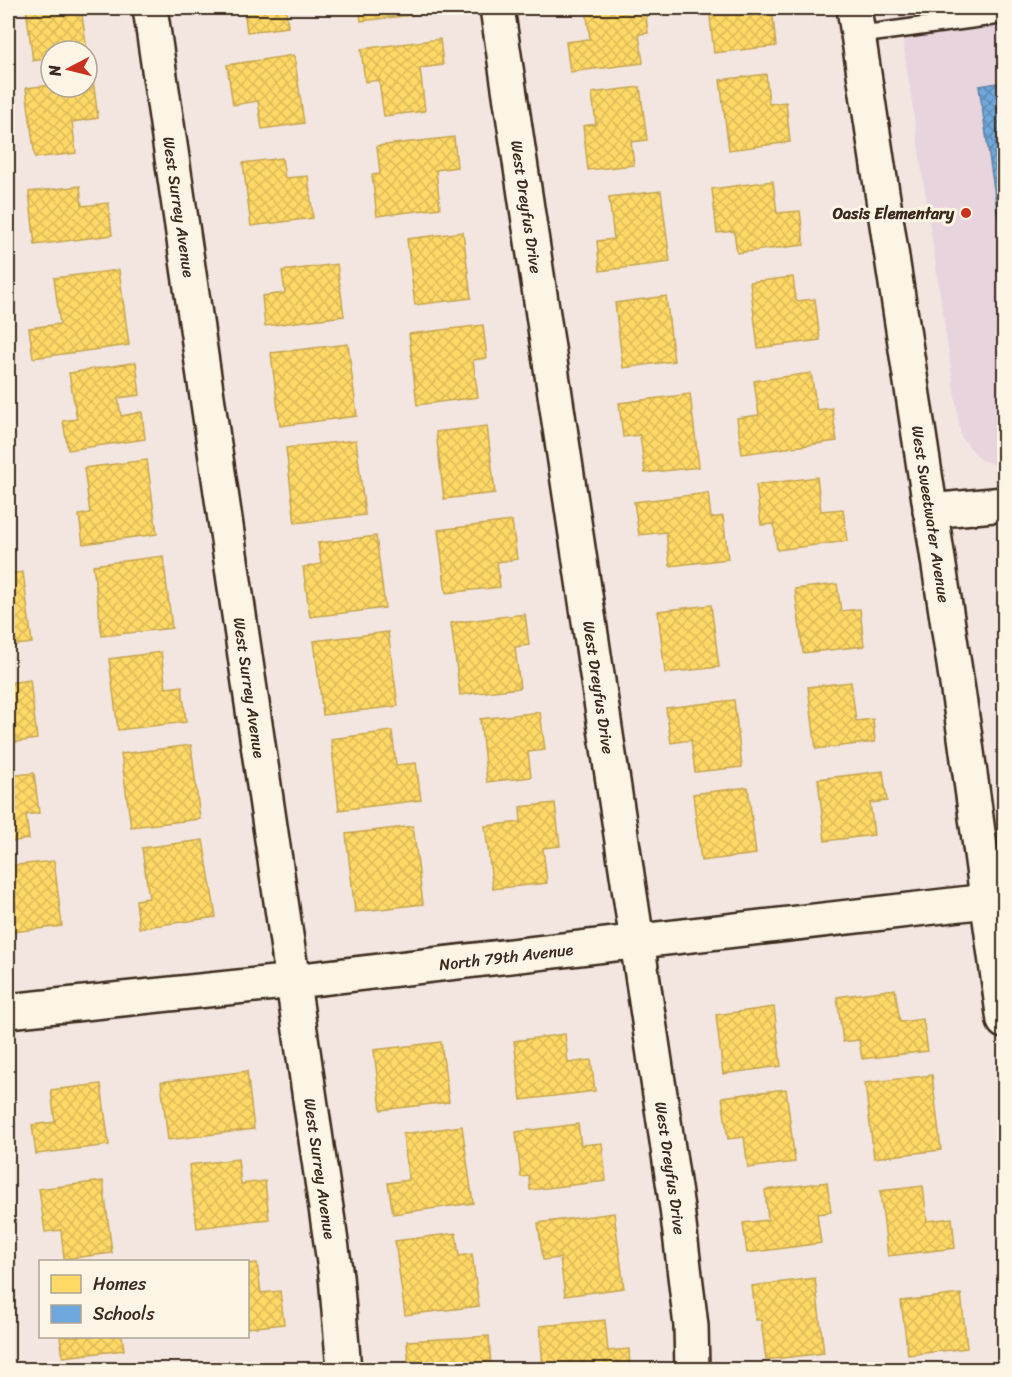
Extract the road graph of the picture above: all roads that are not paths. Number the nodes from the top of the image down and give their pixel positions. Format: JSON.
{"nodes":[{"id":1,"x":150,"y":8,"type":"edge"},
{"id":2,"x":497,"y":8,"type":"edge"},
{"id":3,"x":1005,"y":15,"type":"edge"},
{"id":4,"x":856,"y":21,"type":"edge"},
{"id":5,"x":1005,"y":504,"type":"edge"},
{"id":6,"x":930,"y":511,"type":"junction"},
{"id":7,"x":996,"y":900,"type":"edge"},
{"id":8,"x":636,"y":941,"type":"junction"},
{"id":9,"x":294,"y":981,"type":"junction"},
{"id":10,"x":8,"y":1011,"type":"edge"},
{"id":11,"x":1005,"y":1021,"type":"edge"},
{"id":12,"x":344,"y":1370,"type":"edge"},
{"id":13,"x":692,"y":1370,"type":"edge"}],
"edges":[{"from":1,"to":9,"type":"street","name":"West Surrey Avenue"},
{"from":2,"to":8,"type":"street","name":"West Dreyfus Drive"},
{"from":3,"to":4,"type":"lane"},
{"from":4,"to":6,"type":"street","name":"West Sweetwater Avenue"},
{"from":5,"to":6,"type":"street"},
{"from":6,"to":7,"type":"street","name":"West Sweetwater Avenue"},
{"from":7,"to":8,"type":"street","name":"North 79th Avenue"},
{"from":7,"to":11,"type":"street","name":"West Sweetwater Avenue"},
{"from":8,"to":9,"type":"street","name":"North 79th Avenue"},
{"from":8,"to":13,"type":"street","name":"West Dreyfus Drive"},
{"from":9,"to":10,"type":"street","name":"North 79th Avenue"},
{"from":9,"to":12,"type":"street","name":"West Surrey Avenue"}]}
